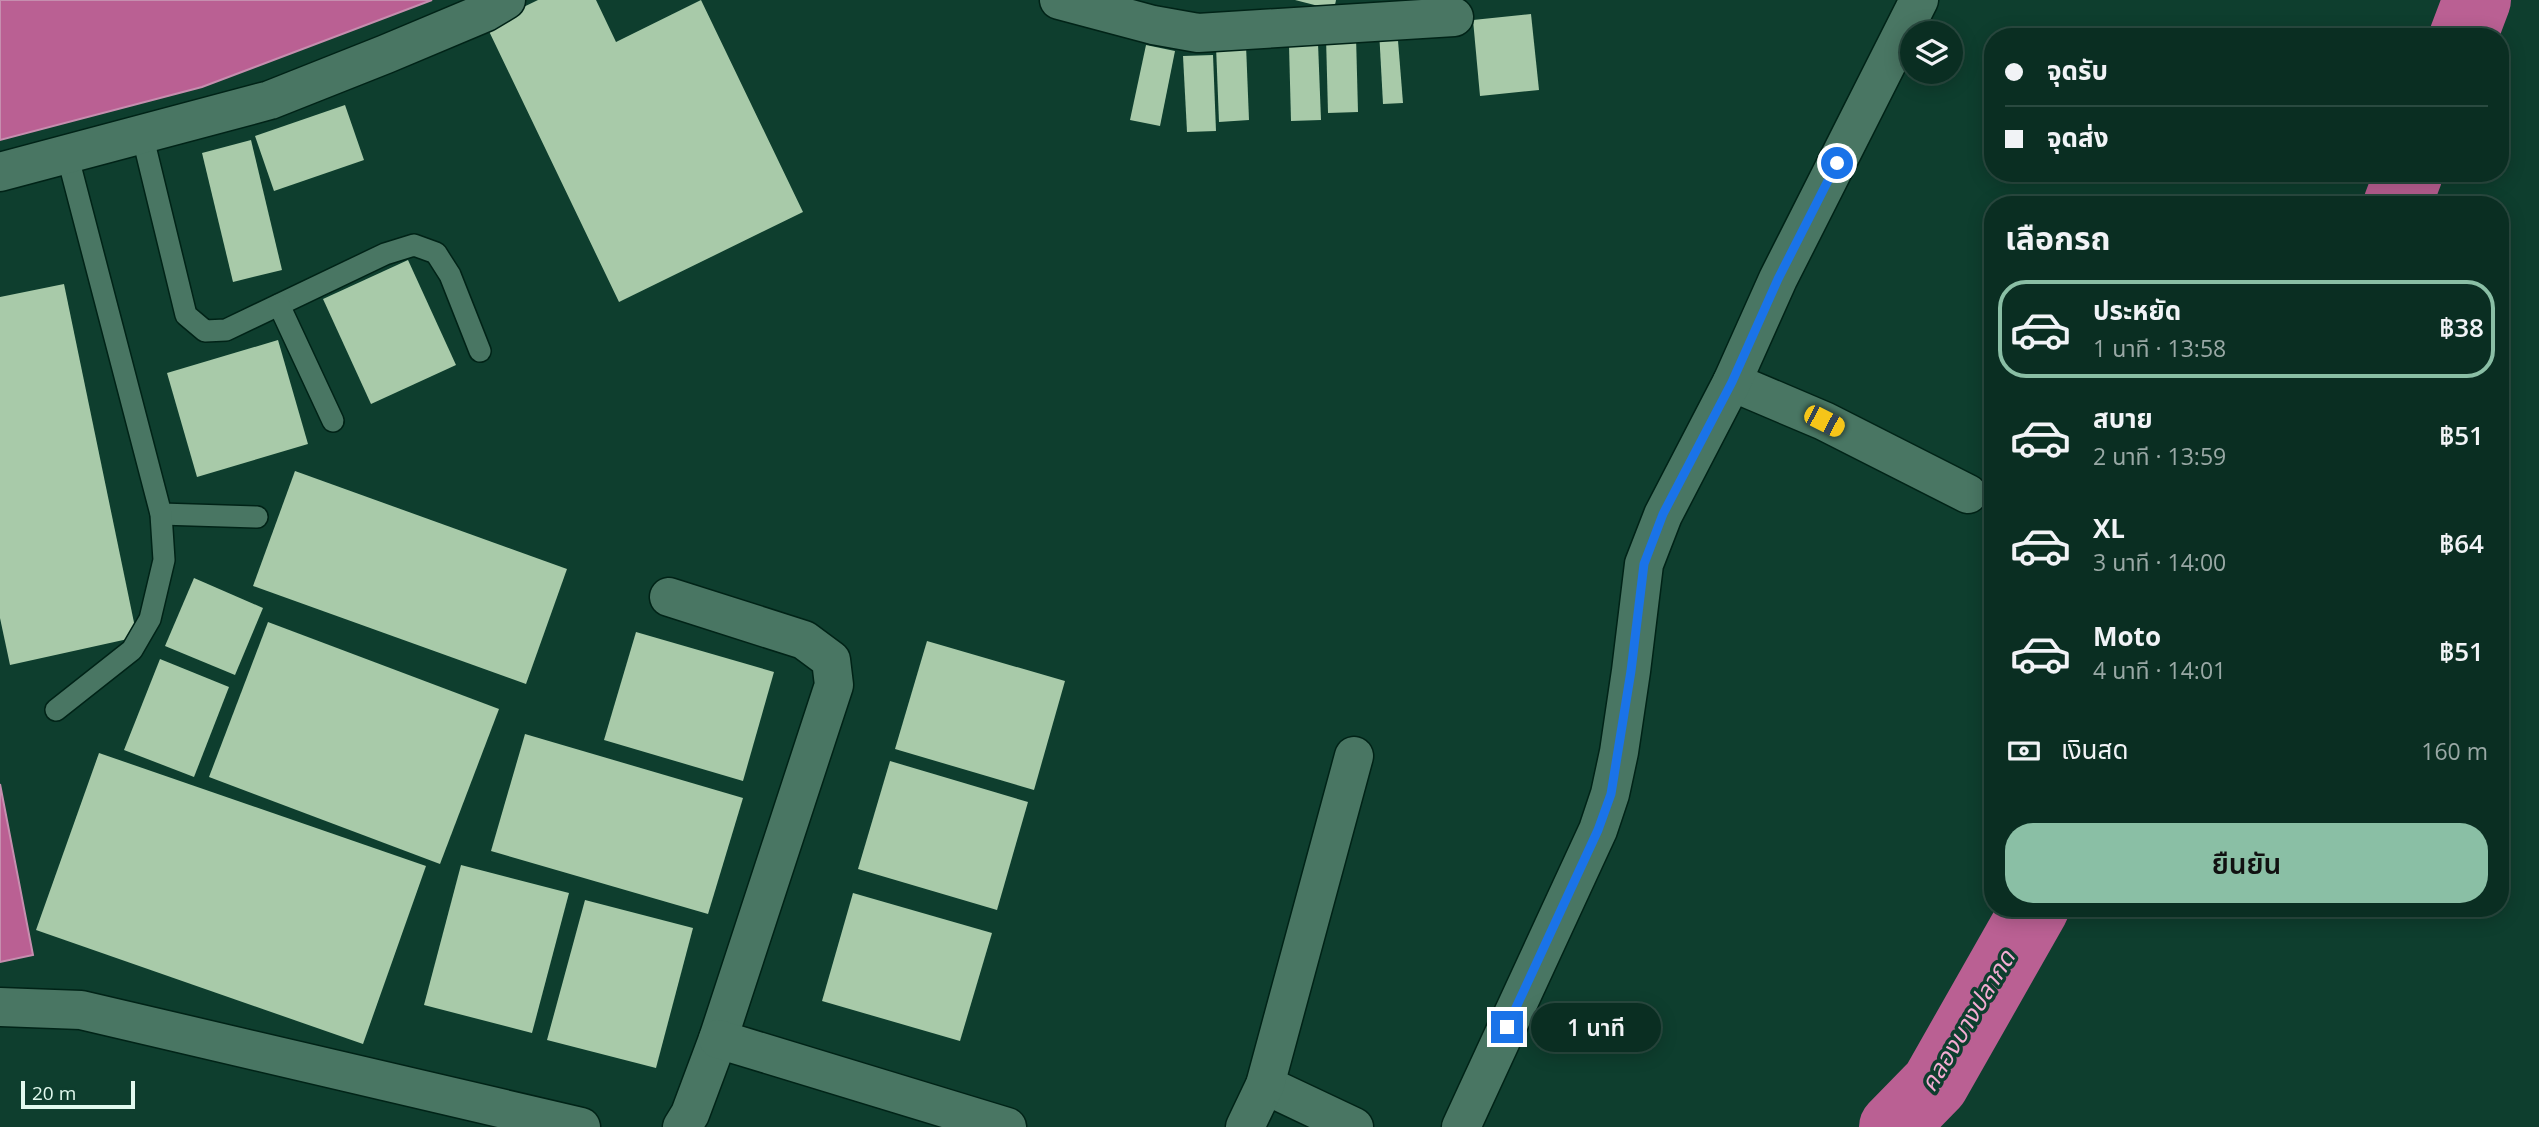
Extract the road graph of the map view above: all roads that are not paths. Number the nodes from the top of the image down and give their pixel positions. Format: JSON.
{"nodes":[{"id":1,"x":506,"y":0,"type":"edge"},
{"id":2,"x":1920,"y":0,"type":"edge"},
{"id":3,"x":1063,"y":1,"type":"edge"},
{"id":4,"x":1350,"y":12,"type":"edge"},
{"id":5,"x":1454,"y":17,"type":"dead end"},
{"id":6,"x":142,"y":134,"type":"junction"},
{"id":7,"x":67,"y":154,"type":"junction"},
{"id":8,"x":0,"y":172,"type":"edge"},
{"id":9,"x":279,"y":305,"type":"junction"},
{"id":10,"x":480,"y":351,"type":"dead end"},
{"id":11,"x":1732,"y":382,"type":"junction"},
{"id":12,"x":333,"y":421,"type":"dead end"},
{"id":13,"x":1968,"y":494,"type":"dead end"},
{"id":14,"x":162,"y":514,"type":"junction"},
{"id":15,"x":257,"y":517,"type":"dead end"},
{"id":16,"x":669,"y":597,"type":"dead end"},
{"id":17,"x":56,"y":710,"type":"dead end"},
{"id":18,"x":1354,"y":756,"type":"dead end"},
{"id":19,"x":0,"y":1007,"type":"edge"},
{"id":20,"x":718,"y":1040,"type":"junction"},
{"id":21,"x":1265,"y":1085,"type":"junction"},
{"id":22,"x":581,"y":1127,"type":"edge"},
{"id":23,"x":682,"y":1127,"type":"edge"},
{"id":24,"x":1007,"y":1127,"type":"edge"},
{"id":25,"x":1245,"y":1127,"type":"edge"},
{"id":26,"x":1354,"y":1127,"type":"edge"},
{"id":27,"x":1461,"y":1127,"type":"edge"}],
"edges":[{"from":1,"to":6,"type":"street"},
{"from":2,"to":11,"type":"street"},
{"from":3,"to":4,"type":"street"},
{"from":4,"to":5,"type":"street"},
{"from":6,"to":7,"type":"street"},
{"from":6,"to":9,"type":"lane"},
{"from":7,"to":8,"type":"street"},
{"from":7,"to":14,"type":"lane"},
{"from":9,"to":10,"type":"lane"},
{"from":9,"to":12,"type":"lane"},
{"from":11,"to":13,"type":"street"},
{"from":11,"to":27,"type":"street"},
{"from":14,"to":15,"type":"lane"},
{"from":14,"to":17,"type":"lane"},
{"from":16,"to":20,"type":"street"},
{"from":18,"to":21,"type":"street"},
{"from":19,"to":22,"type":"street"},
{"from":20,"to":23,"type":"street"},
{"from":20,"to":24,"type":"street"},
{"from":21,"to":25,"type":"street"},
{"from":21,"to":26,"type":"street"}]}
